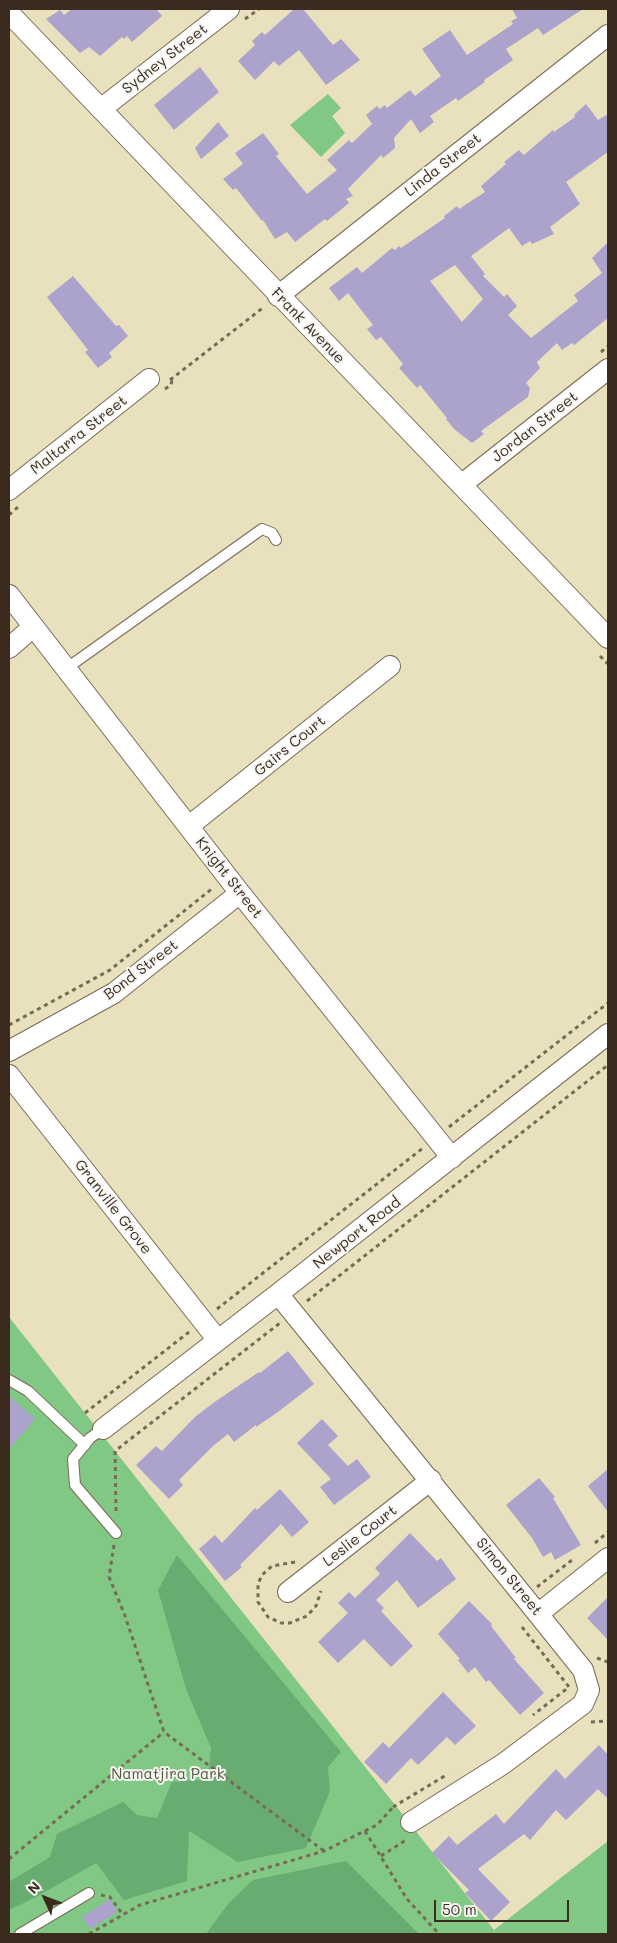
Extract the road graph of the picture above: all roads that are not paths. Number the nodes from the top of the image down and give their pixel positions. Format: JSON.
{"nodes":[{"id":1,"x":229,"y":9,"type":"edge"},
{"id":2,"x":9,"y":13,"type":"edge"},
{"id":3,"x":608,"y":35,"type":"edge"},
{"id":4,"x":102,"y":109,"type":"junction"},
{"id":5,"x":278,"y":296,"type":"junction"},
{"id":6,"x":608,"y":369,"type":"edge"},
{"id":7,"x":150,"y":379,"type":"road end"},
{"id":8,"x":461,"y":485,"type":"junction"},
{"id":9,"x":9,"y":490,"type":"edge"},
{"id":10,"x":276,"y":540,"type":"dead end"},
{"id":11,"x":9,"y":595,"type":"edge"},
{"id":12,"x":33,"y":627,"type":"junction"},
{"id":13,"x":608,"y":638,"type":"edge"},
{"id":14,"x":9,"y":648,"type":"edge"},
{"id":15,"x":390,"y":666,"type":"dead end"},
{"id":16,"x":67,"y":668,"type":"junction"},
{"id":17,"x":190,"y":826,"type":"junction"},
{"id":18,"x":240,"y":893,"type":"junction"},
{"id":19,"x":608,"y":1034,"type":"edge"},
{"id":20,"x":9,"y":1051,"type":"edge"},
{"id":21,"x":9,"y":1075,"type":"edge"},
{"id":22,"x":452,"y":1158,"type":"junction"},
{"id":23,"x":278,"y":1294,"type":"junction"},
{"id":24,"x":217,"y":1339,"type":"junction"},
{"id":25,"x":9,"y":1380,"type":"edge"},
{"id":26,"x":103,"y":1429,"type":"joint"},
{"id":27,"x":85,"y":1445,"type":"junction"},
{"id":28,"x":431,"y":1480,"type":"junction"},
{"id":29,"x":116,"y":1533,"type":"road end"},
{"id":30,"x":608,"y":1558,"type":"edge"},
{"id":31,"x":288,"y":1592,"type":"dead end"},
{"id":32,"x":538,"y":1614,"type":"junction"},
{"id":33,"x":411,"y":1822,"type":"road end"},
{"id":34,"x":89,"y":1893,"type":"road end"},
{"id":35,"x":20,"y":1934,"type":"edge"}],
"edges":[{"from":1,"to":4,"type":"street","name":"Sydney Street"},
{"from":2,"to":4,"type":"street","name":"Frank Avenue"},
{"from":3,"to":5,"type":"street","name":"Linda Street"},
{"from":4,"to":5,"type":"street","name":"Frank Avenue"},
{"from":5,"to":8,"type":"street","name":"Frank Avenue"},
{"from":6,"to":8,"type":"street","name":"Jordan Street"},
{"from":7,"to":9,"type":"street","name":"Maltarra Street"},
{"from":8,"to":13,"type":"street","name":"Frank Avenue"},
{"from":10,"to":16,"type":"lane"},
{"from":11,"to":12,"type":"street","name":"Knight Street"},
{"from":12,"to":14,"type":"street"},
{"from":12,"to":16,"type":"street","name":"Knight Street"},
{"from":15,"to":17,"type":"street","name":"Gairs Court"},
{"from":16,"to":17,"type":"street","name":"Knight Street"},
{"from":17,"to":18,"type":"street","name":"Knight Street"},
{"from":18,"to":20,"type":"street","name":"Bond Street"},
{"from":18,"to":22,"type":"street","name":"Knight Street"},
{"from":19,"to":22,"type":"street","name":"Newport Road"},
{"from":21,"to":24,"type":"street","name":"Granville Grove"},
{"from":22,"to":23,"type":"street","name":"Newport Road"},
{"from":23,"to":24,"type":"street","name":"Newport Road"},
{"from":23,"to":28,"type":"street","name":"Simon Street"},
{"from":24,"to":26,"type":"street","name":"Newport Road"},
{"from":25,"to":27,"type":"lane"},
{"from":26,"to":27,"type":"lane"},
{"from":27,"to":29,"type":"lane"},
{"from":28,"to":31,"type":"street","name":"Leslie Court"},
{"from":28,"to":32,"type":"street","name":"Simon Street"},
{"from":30,"to":32,"type":"street"},
{"from":32,"to":33,"type":"street","name":"Simon Street"},
{"from":34,"to":35,"type":"lane"}]}
